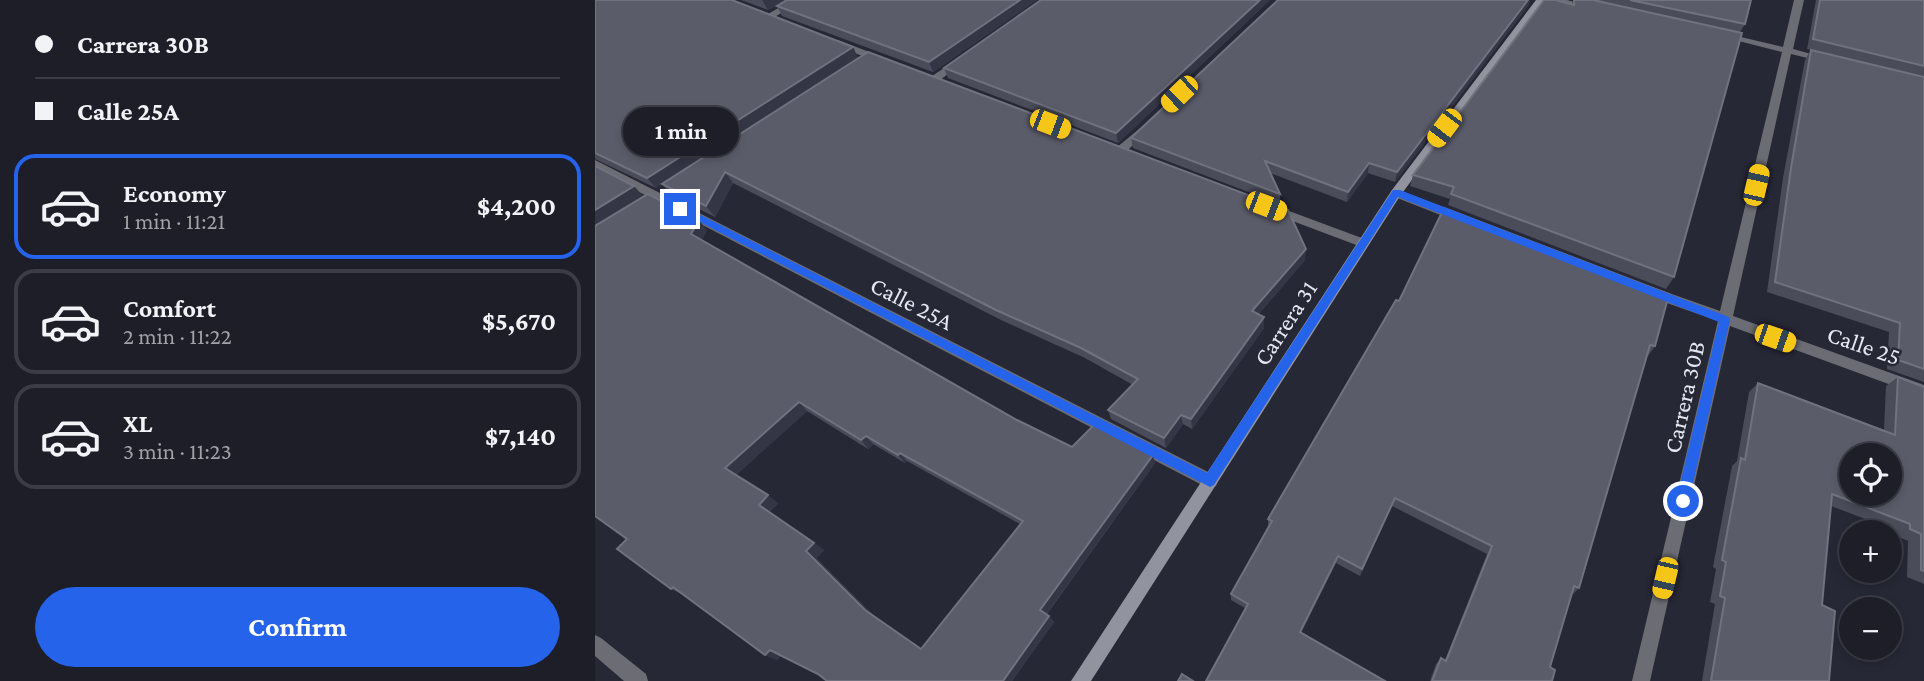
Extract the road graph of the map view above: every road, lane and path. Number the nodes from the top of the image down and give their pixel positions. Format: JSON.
{"nodes":[{"id":1,"x":799,"y":0,"type":"edge"},
{"id":2,"x":1541,"y":0,"type":"edge"},
{"id":3,"x":1554,"y":0,"type":"edge"},
{"id":4,"x":1800,"y":0,"type":"edge"},
{"id":5,"x":1593,"y":8,"type":"edge"},
{"id":6,"x":781,"y":22,"type":"edge"},
{"id":7,"x":1710,"y":33,"type":"edge"},
{"id":8,"x":820,"y":36,"type":"edge"},
{"id":9,"x":1788,"y":50,"type":"junction"},
{"id":10,"x":872,"y":56,"type":"junction"},
{"id":11,"x":968,"y":56,"type":"edge"},
{"id":12,"x":1837,"y":62,"type":"edge"},
{"id":13,"x":860,"y":63,"type":"edge"},
{"id":14,"x":896,"y":65,"type":"edge"},
{"id":15,"x":921,"y":75,"type":"edge"},
{"id":16,"x":933,"y":80,"type":"junction"},
{"id":17,"x":946,"y":84,"type":"edge"},
{"id":18,"x":1150,"y":122,"type":"edge"},
{"id":19,"x":1108,"y":146,"type":"edge"},
{"id":20,"x":1120,"y":151,"type":"junction"},
{"id":21,"x":1133,"y":156,"type":"edge"},
{"id":22,"x":595,"y":164,"type":"edge"},
{"id":23,"x":1396,"y":193,"type":"junction"},
{"id":24,"x":1261,"y":204,"type":"edge"},
{"id":25,"x":1472,"y":222,"type":"edge"},
{"id":26,"x":1363,"y":243,"type":"junction"},
{"id":27,"x":1636,"y":286,"type":"edge"},
{"id":28,"x":1725,"y":320,"type":"junction"},
{"id":29,"x":1924,"y":391,"type":"edge"},
{"id":30,"x":1210,"y":481,"type":"junction"},
{"id":31,"x":595,"y":644,"type":"edge"},
{"id":32,"x":639,"y":681,"type":"edge"},
{"id":33,"x":1080,"y":681,"type":"edge"},
{"id":34,"x":1641,"y":681,"type":"edge"}],
"edges":[{"from":1,"to":6,"type":"street"},
{"from":2,"to":23,"type":"street","name":"Carrera 31"},
{"from":3,"to":5,"type":"street"},
{"from":4,"to":9,"type":"street","name":"Carrera 30B"},
{"from":7,"to":9,"type":"street"},
{"from":8,"to":10,"type":"street"},
{"from":9,"to":12,"type":"street"},
{"from":9,"to":28,"type":"street","name":"Carrera 30B"},
{"from":10,"to":13,"type":"street"},
{"from":10,"to":14,"type":"street"},
{"from":11,"to":16,"type":"street"},
{"from":15,"to":16,"type":"street"},
{"from":16,"to":17,"type":"street"},
{"from":18,"to":20,"type":"street"},
{"from":19,"to":20,"type":"street"},
{"from":20,"to":21,"type":"street"},
{"from":22,"to":30,"type":"street","name":"Calle 25A"},
{"from":23,"to":25,"type":"street"},
{"from":23,"to":26,"type":"street","name":"Carrera 31"},
{"from":24,"to":26,"type":"street"},
{"from":26,"to":30,"type":"street","name":"Carrera 31"},
{"from":27,"to":28,"type":"street","name":"Calle 25"},
{"from":28,"to":29,"type":"street","name":"Calle 25"},
{"from":28,"to":34,"type":"street","name":"Carrera 30B"},
{"from":30,"to":33,"type":"street","name":"Carrera 31"},
{"from":31,"to":32,"type":"street"}]}
